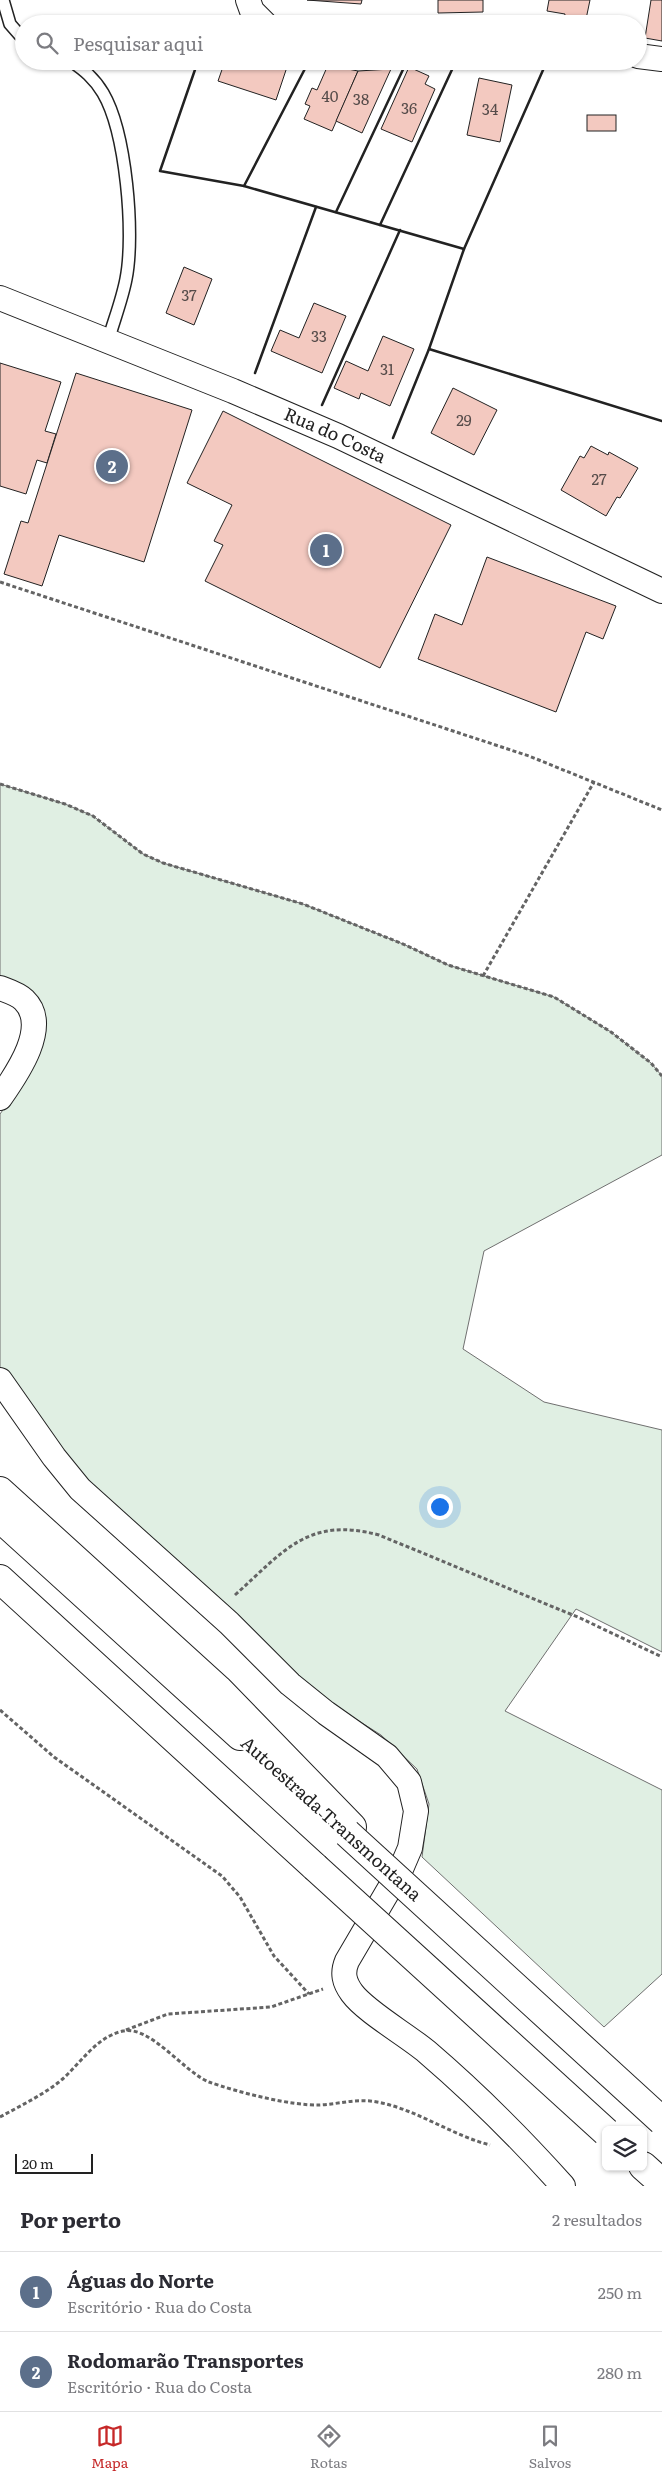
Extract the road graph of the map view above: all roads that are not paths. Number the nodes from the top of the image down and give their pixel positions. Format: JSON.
{"nodes":[{"id":1,"x":3,"y":0,"type":"edge"},
{"id":2,"x":248,"y":0,"type":"edge"},
{"id":3,"x":256,"y":15,"type":"edge"},
{"id":4,"x":15,"y":30,"type":"edge"},
{"id":5,"x":647,"y":57,"type":"edge"},
{"id":6,"x":662,"y":59,"type":"edge"},
{"id":7,"x":84,"y":70,"type":"edge"},
{"id":8,"x":0,"y":298,"type":"edge"},
{"id":9,"x":108,"y":341,"type":"junction"},
{"id":10,"x":662,"y":590,"type":"edge"},
{"id":11,"x":0,"y":988,"type":"edge"},
{"id":12,"x":0,"y":1098,"type":"edge"},
{"id":13,"x":0,"y":1380,"type":"edge"},
{"id":14,"x":0,"y":1491,"type":"edge"},
{"id":15,"x":0,"y":1518,"type":"edge"},
{"id":16,"x":0,"y":1580,"type":"edge"},
{"id":17,"x":0,"y":1602,"type":"edge"},
{"id":18,"x":129,"y":1697,"type":"junction"},
{"id":19,"x":349,"y":1830,"type":"junction"},
{"id":20,"x":662,"y":2121,"type":"edge"},
{"id":21,"x":602,"y":2128,"type":"edge"},
{"id":22,"x":647,"y":2170,"type":"edge"},
{"id":23,"x":662,"y":2183,"type":"edge"},
{"id":24,"x":563,"y":2186,"type":"edge"}],
"edges":[{"from":1,"to":4,"type":"lane"},
{"from":2,"to":3,"type":"street"},
{"from":5,"to":6,"type":"street"},
{"from":7,"to":9,"type":"lane"},
{"from":8,"to":9,"type":"street","name":"Rua do Costa"},
{"from":9,"to":10,"type":"street","name":"Rua do Costa"},
{"from":11,"to":12,"type":"street"},
{"from":13,"to":24,"type":"street"},
{"from":14,"to":19,"type":"highway"},
{"from":15,"to":19,"type":"highway","name":"Autoestrada Transmontana"},
{"from":16,"to":18,"type":"highway"},
{"from":17,"to":18,"type":"highway"},
{"from":18,"to":21,"type":"highway","bridge":true},
{"from":19,"to":20,"type":"highway","name":"Autoestrada Transmontana","bridge":true},
{"from":22,"to":23,"type":"highway"}]}
